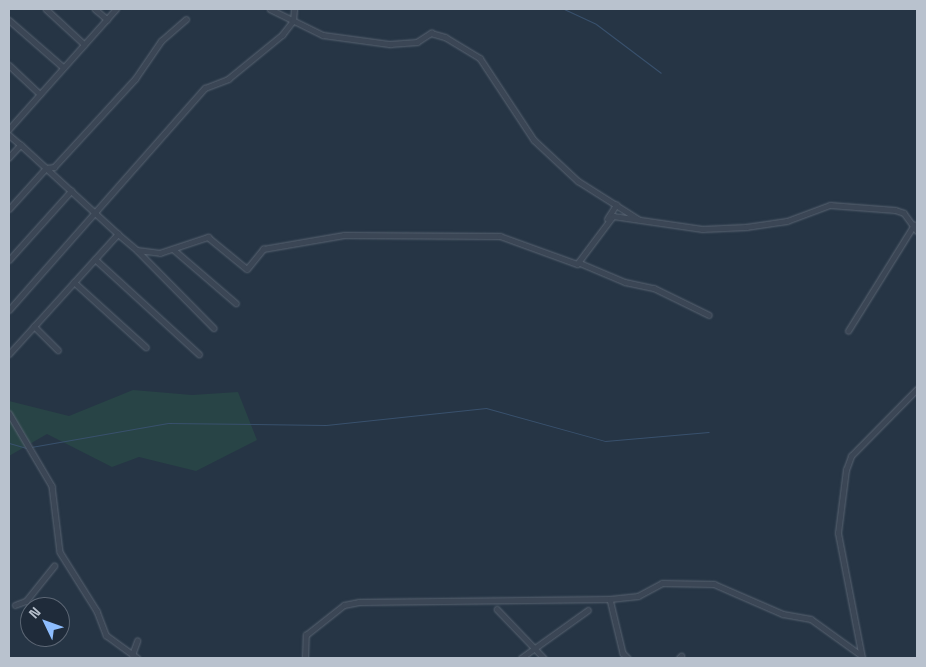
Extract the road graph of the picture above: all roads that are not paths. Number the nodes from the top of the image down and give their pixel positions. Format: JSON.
{"nodes":[{"id":1,"x":46,"y":9,"type":"edge"},
{"id":2,"x":95,"y":9,"type":"edge"},
{"id":3,"x":116,"y":9,"type":"edge"},
{"id":4,"x":270,"y":9,"type":"edge"},
{"id":5,"x":294,"y":9,"type":"edge"},
{"id":6,"x":107,"y":19,"type":"junction"},
{"id":7,"x":186,"y":19,"type":"dead end"},
{"id":8,"x":9,"y":20,"type":"edge"},
{"id":9,"x":293,"y":21,"type":"junction"},
{"id":10,"x":84,"y":44,"type":"junction"},
{"id":11,"x":9,"y":65,"type":"edge"},
{"id":12,"x":63,"y":68,"type":"junction"},
{"id":13,"x":40,"y":94,"type":"junction"},
{"id":14,"x":9,"y":129,"type":"edge"},
{"id":15,"x":9,"y":135,"type":"edge"},
{"id":16,"x":21,"y":145,"type":"junction"},
{"id":17,"x":9,"y":158,"type":"edge"},
{"id":18,"x":46,"y":168,"type":"junction"},
{"id":19,"x":71,"y":192,"type":"junction"},
{"id":20,"x":616,"y":205,"type":"junction"},
{"id":21,"x":9,"y":209,"type":"edge"},
{"id":22,"x":96,"y":213,"type":"junction"},
{"id":23,"x":607,"y":218,"type":"junction"},
{"id":24,"x":639,"y":220,"type":"junction"},
{"id":25,"x":914,"y":225,"type":"junction"},
{"id":26,"x":917,"y":231,"type":"edge"},
{"id":27,"x":118,"y":234,"type":"junction"},
{"id":28,"x":173,"y":248,"type":"junction"},
{"id":29,"x":136,"y":250,"type":"junction"},
{"id":30,"x":95,"y":259,"type":"junction"},
{"id":31,"x":9,"y":260,"type":"edge"},
{"id":32,"x":580,"y":263,"type":"junction"},
{"id":33,"x":74,"y":282,"type":"junction"},
{"id":34,"x":236,"y":303,"type":"dead end"},
{"id":35,"x":9,"y":310,"type":"edge"},
{"id":36,"x":709,"y":315,"type":"dead end"},
{"id":37,"x":34,"y":326,"type":"junction"},
{"id":38,"x":214,"y":328,"type":"dead end"},
{"id":39,"x":848,"y":331,"type":"dead end"},
{"id":40,"x":146,"y":347,"type":"dead end"},
{"id":41,"x":58,"y":350,"type":"dead end"},
{"id":42,"x":9,"y":354,"type":"edge"},
{"id":43,"x":199,"y":354,"type":"dead end"},
{"id":44,"x":917,"y":389,"type":"edge"},
{"id":45,"x":9,"y":413,"type":"edge"},
{"id":46,"x":54,"y":566,"type":"dead end"},
{"id":47,"x":610,"y":599,"type":"junction"},
{"id":48,"x":15,"y":605,"type":"dead end"},
{"id":49,"x":497,"y":608,"type":"dead end"},
{"id":50,"x":588,"y":610,"type":"dead end"},
{"id":51,"x":137,"y":641,"type":"dead end"},
{"id":52,"x":535,"y":645,"type":"junction"},
{"id":53,"x":132,"y":655,"type":"junction"},
{"id":54,"x":861,"y":657,"type":"edge"},
{"id":55,"x":138,"y":658,"type":"edge"},
{"id":56,"x":305,"y":658,"type":"edge"},
{"id":57,"x":521,"y":658,"type":"edge"},
{"id":58,"x":544,"y":658,"type":"edge"},
{"id":59,"x":628,"y":658,"type":"edge"}],
"edges":[{"from":1,"to":10,"type":"street"},
{"from":2,"to":6,"type":"street"},
{"from":3,"to":6,"type":"street"},
{"from":4,"to":9,"type":"street"},
{"from":5,"to":9,"type":"street"},
{"from":6,"to":10,"type":"street"},
{"from":7,"to":18,"type":"street"},
{"from":8,"to":12,"type":"street"},
{"from":9,"to":20,"type":"street"},
{"from":9,"to":22,"type":"street"},
{"from":10,"to":12,"type":"street"},
{"from":11,"to":13,"type":"street"},
{"from":12,"to":13,"type":"street"},
{"from":13,"to":14,"type":"street"},
{"from":15,"to":16,"type":"street"},
{"from":16,"to":17,"type":"street"},
{"from":16,"to":18,"type":"street"},
{"from":18,"to":19,"type":"street"},
{"from":18,"to":21,"type":"street"},
{"from":19,"to":22,"type":"street"},
{"from":19,"to":31,"type":"street"},
{"from":20,"to":23,"type":"street"},
{"from":20,"to":24,"type":"street"},
{"from":22,"to":27,"type":"street"},
{"from":22,"to":35,"type":"street"},
{"from":23,"to":24,"type":"street"},
{"from":23,"to":32,"type":"street"},
{"from":24,"to":25,"type":"street"},
{"from":25,"to":26,"type":"street"},
{"from":25,"to":39,"type":"street"},
{"from":27,"to":29,"type":"street"},
{"from":27,"to":30,"type":"street"},
{"from":28,"to":29,"type":"street"},
{"from":28,"to":32,"type":"street"},
{"from":28,"to":34,"type":"street"},
{"from":29,"to":38,"type":"street"},
{"from":30,"to":33,"type":"street"},
{"from":30,"to":43,"type":"street"},
{"from":32,"to":36,"type":"street"},
{"from":33,"to":37,"type":"street"},
{"from":33,"to":40,"type":"street"},
{"from":37,"to":41,"type":"street"},
{"from":37,"to":42,"type":"street"},
{"from":44,"to":54,"type":"street"},
{"from":45,"to":53,"type":"street"},
{"from":46,"to":48,"type":"street"},
{"from":47,"to":54,"type":"street"},
{"from":47,"to":56,"type":"street"},
{"from":47,"to":59,"type":"street"},
{"from":49,"to":52,"type":"street"},
{"from":50,"to":52,"type":"street"},
{"from":51,"to":53,"type":"street"},
{"from":52,"to":57,"type":"street"},
{"from":52,"to":58,"type":"street"},
{"from":53,"to":55,"type":"street"}]}
